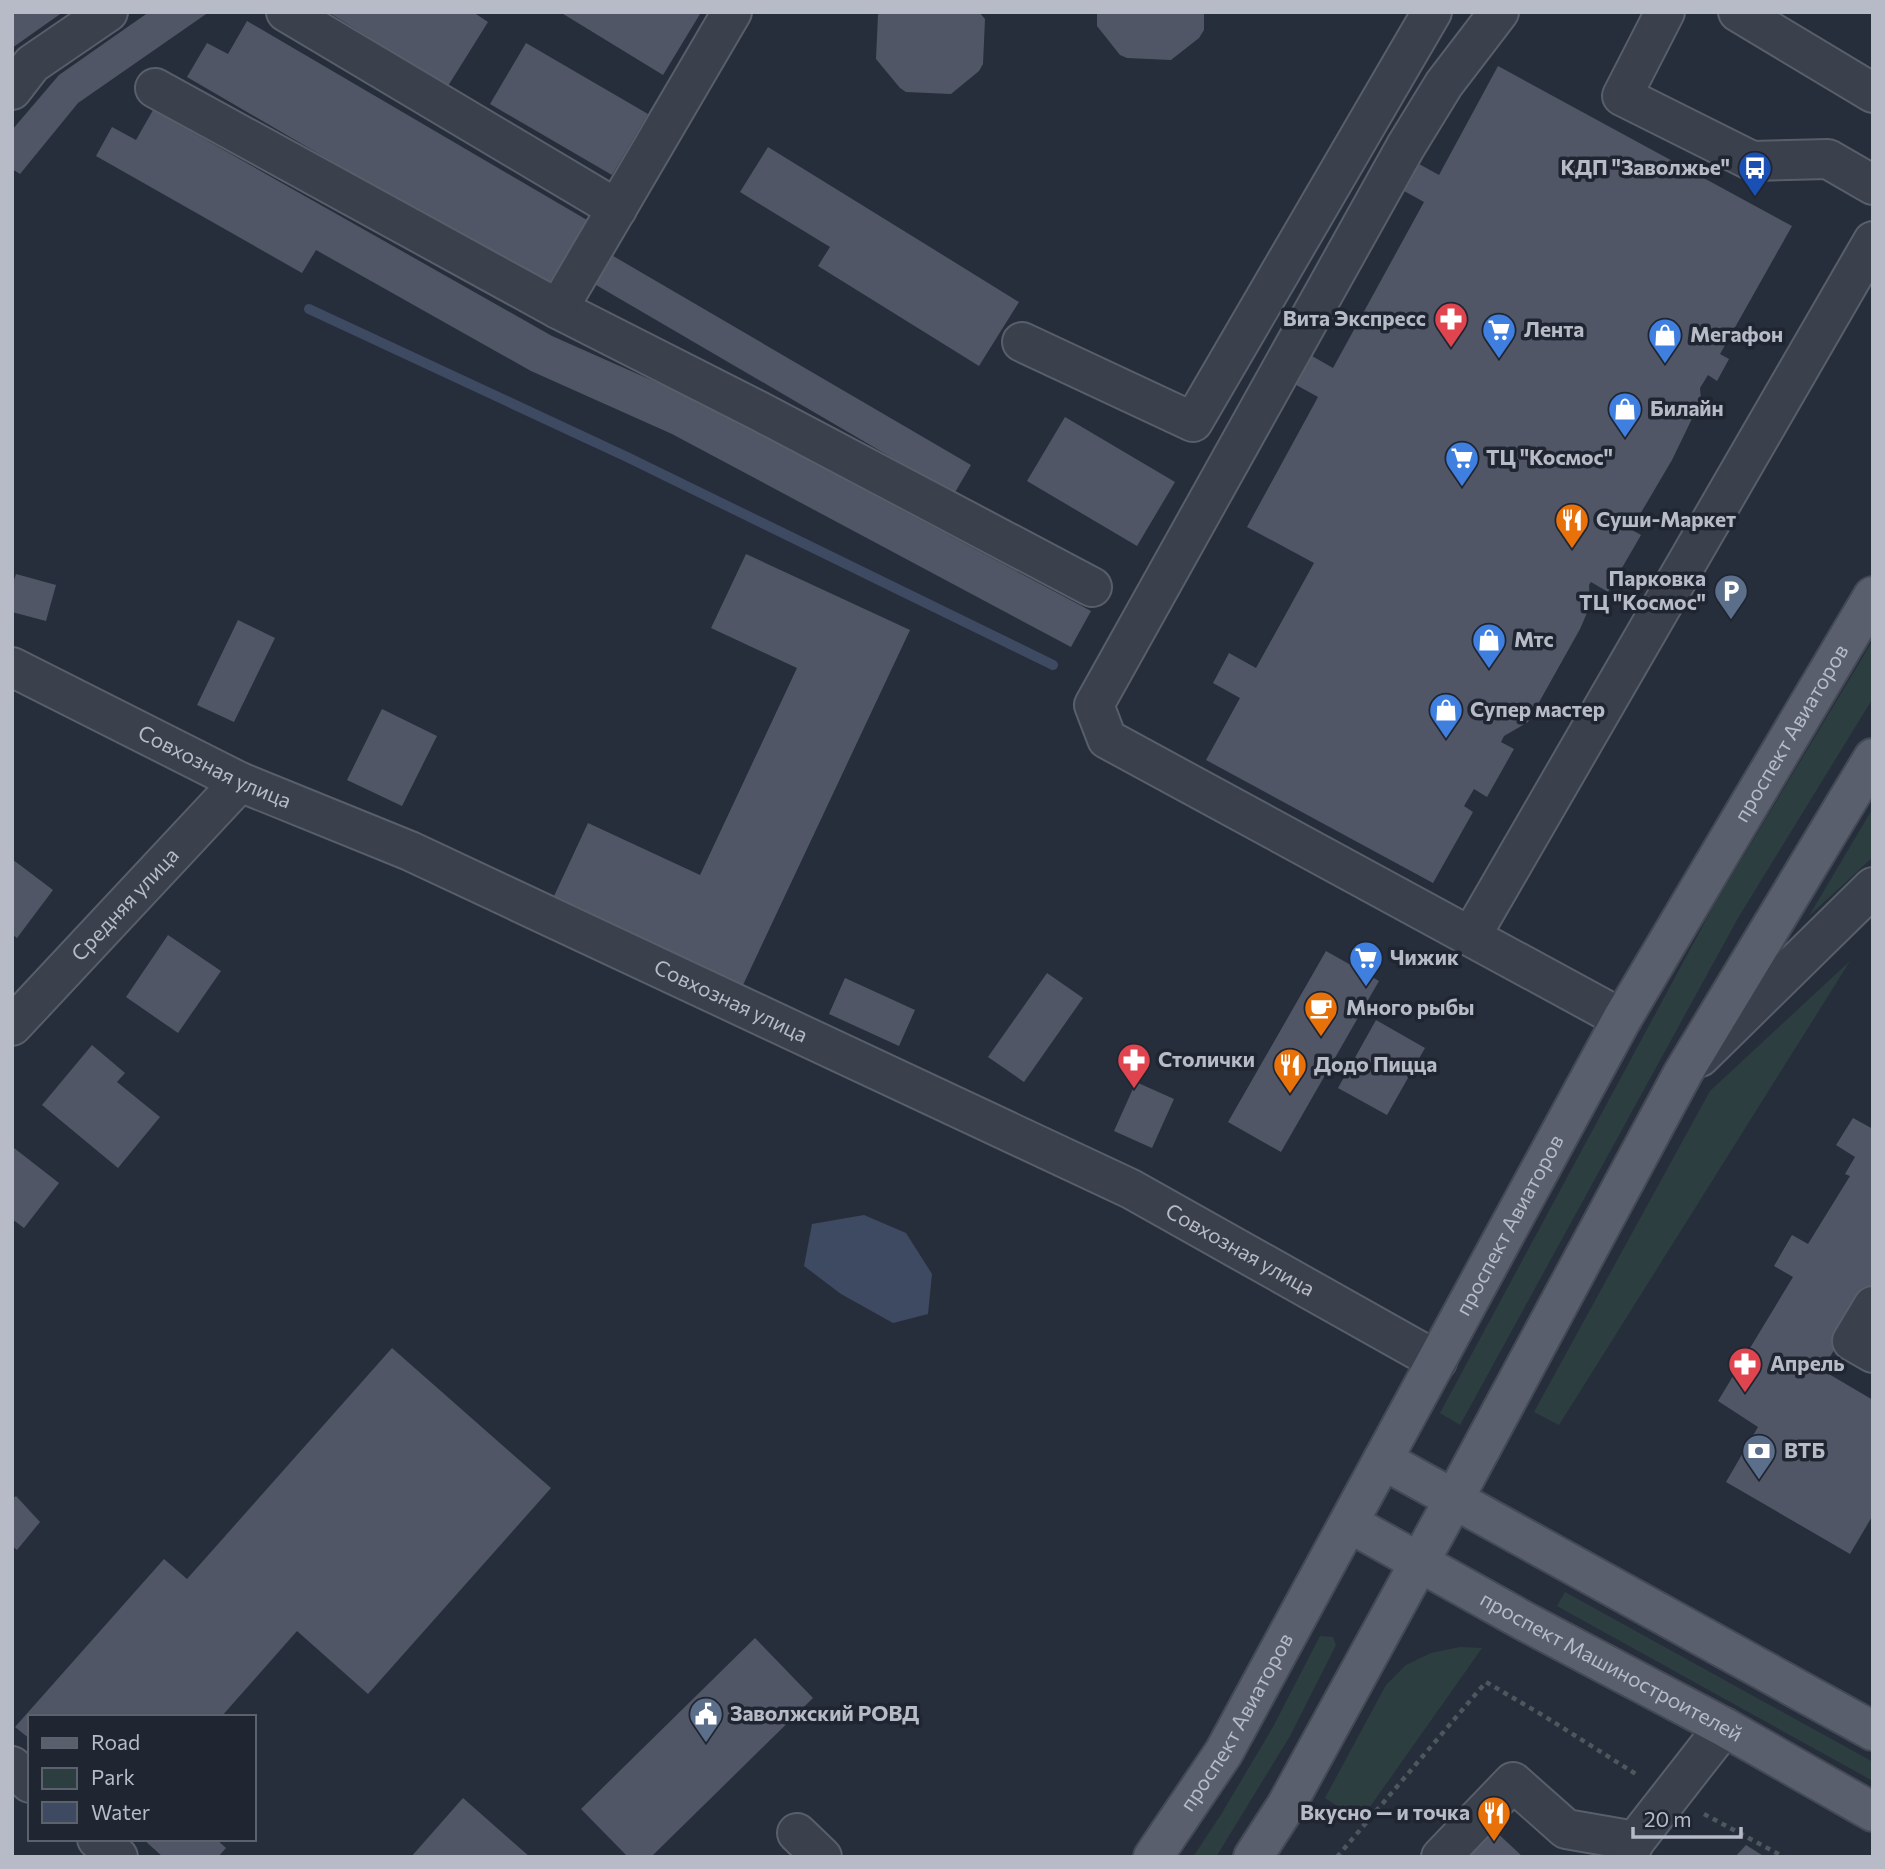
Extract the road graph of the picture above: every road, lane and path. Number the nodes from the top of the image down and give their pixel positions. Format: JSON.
{"nodes":[{"id":1,"x":108,"y":12,"type":"edge"},
{"id":2,"x":286,"y":12,"type":"edge"},
{"id":3,"x":732,"y":12,"type":"edge"},
{"id":4,"x":1432,"y":12,"type":"edge"},
{"id":5,"x":1499,"y":12,"type":"edge"},
{"id":6,"x":1665,"y":12,"type":"edge"},
{"id":7,"x":1738,"y":12,"type":"edge"},
{"id":8,"x":155,"y":88,"type":"dead end"},
{"id":9,"x":12,"y":90,"type":"edge"},
{"id":10,"x":1873,"y":93,"type":"edge"},
{"id":11,"x":1873,"y":185,"type":"edge"},
{"id":12,"x":617,"y":209,"type":"junction"},
{"id":13,"x":1873,"y":241,"type":"edge"},
{"id":14,"x":558,"y":309,"type":"junction"},
{"id":15,"x":1022,"y":342,"type":"dead end"},
{"id":16,"x":1092,"y":587,"type":"dead end"},
{"id":17,"x":1873,"y":596,"type":"edge"},
{"id":18,"x":12,"y":667,"type":"edge"},
{"id":19,"x":1873,"y":758,"type":"edge"},
{"id":20,"x":240,"y":782,"type":"junction"},
{"id":21,"x":1873,"y":887,"type":"edge"},
{"id":22,"x":1472,"y":936,"type":"junction"},
{"id":23,"x":1622,"y":1019,"type":"junction"},
{"id":24,"x":12,"y":1026,"type":"edge"},
{"id":25,"x":1683,"y":1073,"type":"junction"},
{"id":26,"x":1873,"y":1306,"type":"edge"},
{"id":27,"x":1873,"y":1353,"type":"edge"},
{"id":28,"x":1437,"y":1361,"type":"junction"},
{"id":29,"x":1384,"y":1460,"type":"junction"},
{"id":30,"x":1454,"y":1499,"type":"junction"},
{"id":31,"x":1349,"y":1522,"type":"junction"},
{"id":32,"x":1420,"y":1562,"type":"junction"},
{"id":33,"x":1724,"y":1727,"type":"junction"},
{"id":34,"x":1873,"y":1731,"type":"edge"},
{"id":35,"x":12,"y":1766,"type":"edge"},
{"id":36,"x":28,"y":1781,"type":"edge"},
{"id":37,"x":1670,"y":1796,"type":"junction"},
{"id":38,"x":1873,"y":1812,"type":"edge"},
{"id":39,"x":99,"y":1841,"type":"edge"},
{"id":40,"x":1574,"y":1843,"type":"edge"},
{"id":41,"x":1631,"y":1849,"type":"edge"},
{"id":42,"x":118,"y":1857,"type":"edge"},
{"id":43,"x":1153,"y":1857,"type":"edge"},
{"id":44,"x":1253,"y":1857,"type":"edge"},
{"id":45,"x":1337,"y":1857,"type":"edge"},
{"id":46,"x":1441,"y":1857,"type":"edge"},
{"id":47,"x":1784,"y":1857,"type":"edge"}],
"edges":[{"from":1,"to":9,"type":"street"},
{"from":2,"to":12,"type":"street"},
{"from":3,"to":12,"type":"street"},
{"from":4,"to":15,"type":"street"},
{"from":5,"to":22,"type":"street"},
{"from":6,"to":11,"type":"street"},
{"from":7,"to":10,"type":"street"},
{"from":8,"to":14,"type":"street"},
{"from":12,"to":14,"type":"street"},
{"from":13,"to":22,"type":"street"},
{"from":14,"to":16,"type":"street"},
{"from":17,"to":23,"type":"main road","name":"проспект Авиаторов"},
{"from":18,"to":20,"type":"street","name":"Совхозная улица"},
{"from":19,"to":25,"type":"main road"},
{"from":20,"to":24,"type":"street","name":"Средняя улица"},
{"from":20,"to":28,"type":"street","name":"Совхозная улица"},
{"from":21,"to":25,"type":"street"},
{"from":22,"to":23,"type":"street"},
{"from":23,"to":28,"type":"main road","name":"проспект Авиаторов"},
{"from":25,"to":30,"type":"main road"},
{"from":26,"to":27,"type":"street"},
{"from":28,"to":29,"type":"main road","name":"проспект Авиаторов"},
{"from":29,"to":30,"type":"main road"},
{"from":29,"to":31,"type":"main road","name":"проспект Авиаторов"},
{"from":30,"to":32,"type":"main road"},
{"from":30,"to":34,"type":"main road"},
{"from":31,"to":32,"type":"main road","name":"проспект Машиностроителей"},
{"from":31,"to":43,"type":"main road","name":"проспект Авиаторов"},
{"from":32,"to":33,"type":"main road","name":"проспект Машиностроителей"},
{"from":32,"to":44,"type":"main road"},
{"from":33,"to":37,"type":"street"},
{"from":33,"to":38,"type":"main road","name":"проспект Машиностроителей"},
{"from":35,"to":36,"type":"street"},
{"from":37,"to":41,"type":"street"},
{"from":37,"to":45,"type":"path"},
{"from":37,"to":47,"type":"path"},
{"from":39,"to":42,"type":"street"},
{"from":40,"to":41,"type":"street"},
{"from":40,"to":46,"type":"street"}]}
